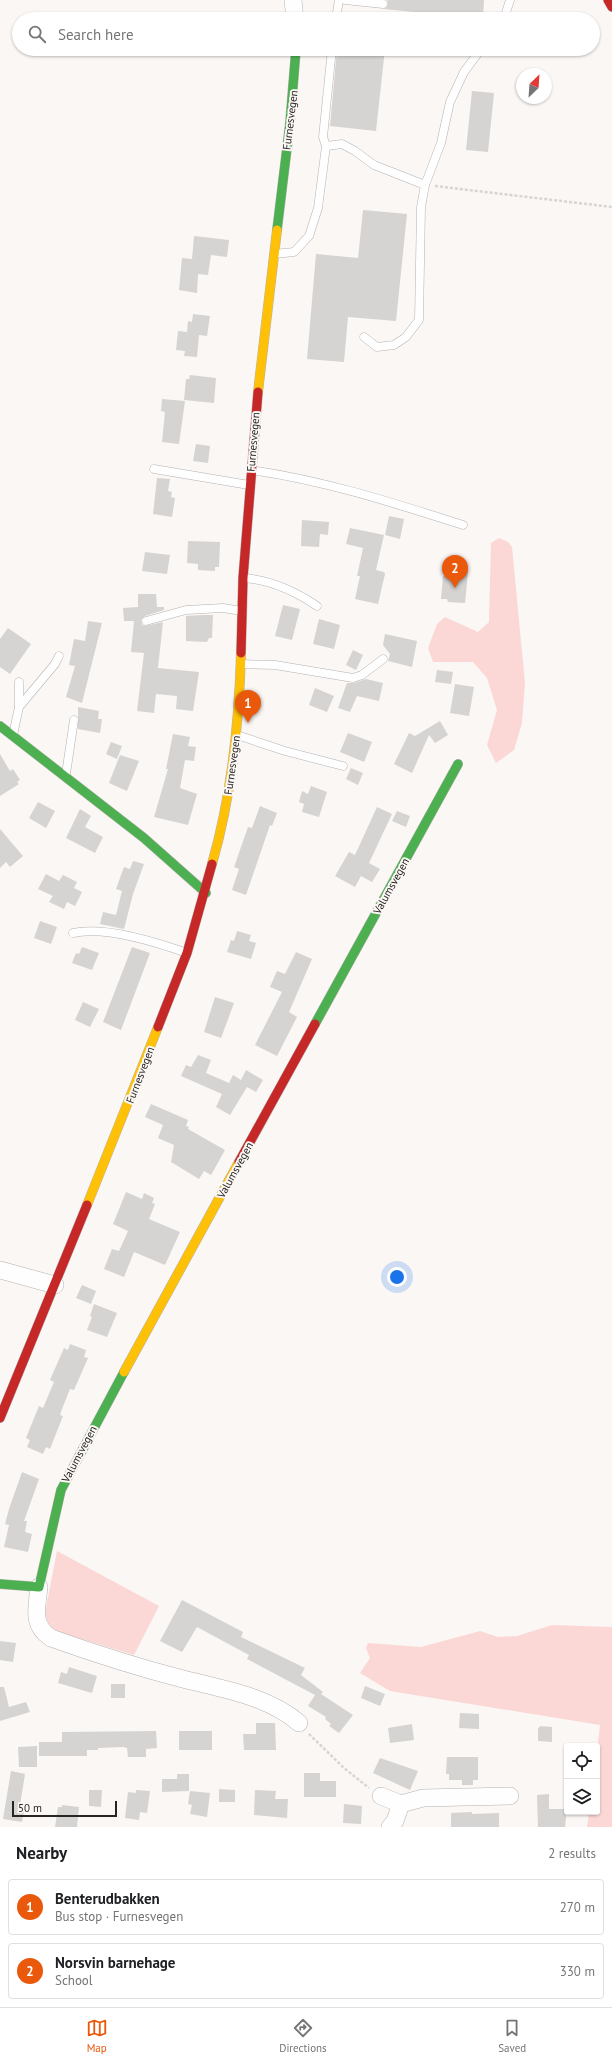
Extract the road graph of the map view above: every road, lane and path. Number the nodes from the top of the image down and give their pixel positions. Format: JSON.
{"nodes":[{"id":1,"x":293,"y":0,"type":"edge"},
{"id":2,"x":339,"y":0,"type":"edge"},
{"id":3,"x":345,"y":0,"type":"edge"},
{"id":4,"x":510,"y":0,"type":"edge"},
{"id":5,"x":608,"y":0,"type":"edge"},
{"id":6,"x":383,"y":4,"type":"dead end"},
{"id":7,"x":612,"y":7,"type":"edge"},
{"id":8,"x":294,"y":12,"type":"edge"},
{"id":9,"x":337,"y":12,"type":"edge"},
{"id":10,"x":506,"y":12,"type":"edge"},
{"id":11,"x":296,"y":56,"type":"edge"},
{"id":12,"x":331,"y":56,"type":"edge"},
{"id":13,"x":476,"y":56,"type":"edge"},
{"id":14,"x":326,"y":146,"type":"junction"},
{"id":15,"x":425,"y":185,"type":"junction"},
{"id":16,"x":612,"y":207,"type":"edge"},
{"id":17,"x":273,"y":254,"type":"junction"},
{"id":18,"x":364,"y":338,"type":"dead end"},
{"id":19,"x":154,"y":469,"type":"dead end"},
{"id":20,"x":250,"y":470,"type":"junction"},
{"id":21,"x":249,"y":485,"type":"junction"},
{"id":22,"x":463,"y":525,"type":"dead end"},
{"id":23,"x":243,"y":578,"type":"junction"},
{"id":24,"x":317,"y":606,"type":"dead end"},
{"id":25,"x":243,"y":611,"type":"junction"},
{"id":26,"x":146,"y":621,"type":"dead end"},
{"id":27,"x":59,"y":656,"type":"dead end"},
{"id":28,"x":383,"y":659,"type":"dead end"},
{"id":29,"x":240,"y":664,"type":"junction"},
{"id":30,"x":19,"y":682,"type":"dead end"},
{"id":31,"x":19,"y":707,"type":"junction"},
{"id":32,"x":74,"y":720,"type":"dead end"},
{"id":33,"x":0,"y":726,"type":"edge"},
{"id":34,"x":236,"y":735,"type":"junction"},
{"id":35,"x":13,"y":736,"type":"junction"},
{"id":36,"x":458,"y":764,"type":"dead end"},
{"id":37,"x":343,"y":766,"type":"dead end"},
{"id":38,"x":65,"y":777,"type":"junction"},
{"id":39,"x":206,"y":893,"type":"junction"},
{"id":40,"x":73,"y":934,"type":"dead end"},
{"id":41,"x":187,"y":953,"type":"junction"},
{"id":42,"x":0,"y":1270,"type":"edge"},
{"id":43,"x":55,"y":1285,"type":"junction"},
{"id":44,"x":0,"y":1418,"type":"edge"},
{"id":45,"x":0,"y":1584,"type":"edge"},
{"id":46,"x":40,"y":1587,"type":"junction"},
{"id":47,"x":299,"y":1723,"type":"joint"},
{"id":48,"x":381,"y":1796,"type":"joint"},
{"id":49,"x":510,"y":1796,"type":"dead end"},
{"id":50,"x":401,"y":1804,"type":"junction"},
{"id":51,"x":390,"y":1827,"type":"edge"}],
"edges":[{"from":1,"to":8,"type":"street"},
{"from":2,"to":9,"type":"lane"},
{"from":3,"to":6,"type":"lane"},
{"from":4,"to":10,"type":"lane"},
{"from":5,"to":7,"type":"street"},
{"from":11,"to":17,"type":"street","name":"Furnesvegen"},
{"from":12,"to":14,"type":"lane"},
{"from":13,"to":15,"type":"lane"},
{"from":14,"to":15,"type":"lane"},
{"from":14,"to":17,"type":"lane"},
{"from":15,"to":16,"type":"path"},
{"from":15,"to":18,"type":"lane"},
{"from":17,"to":20,"type":"street","name":"Furnesvegen"},
{"from":19,"to":21,"type":"lane"},
{"from":20,"to":21,"type":"street","name":"Furnesvegen"},
{"from":20,"to":22,"type":"lane"},
{"from":21,"to":23,"type":"street","name":"Furnesvegen"},
{"from":23,"to":24,"type":"lane"},
{"from":23,"to":25,"type":"street","name":"Furnesvegen"},
{"from":25,"to":26,"type":"lane"},
{"from":25,"to":29,"type":"street","name":"Furnesvegen"},
{"from":27,"to":31,"type":"lane"},
{"from":28,"to":29,"type":"lane"},
{"from":29,"to":34,"type":"street","name":"Furnesvegen"},
{"from":30,"to":31,"type":"lane"},
{"from":31,"to":35,"type":"lane"},
{"from":32,"to":38,"type":"lane"},
{"from":33,"to":35,"type":"street"},
{"from":34,"to":37,"type":"lane"},
{"from":34,"to":39,"type":"street","name":"Furnesvegen"},
{"from":35,"to":38,"type":"street"},
{"from":36,"to":46,"type":"street","name":"Valumsvegen"},
{"from":38,"to":39,"type":"street"},
{"from":39,"to":41,"type":"street","name":"Furnesvegen"},
{"from":40,"to":41,"type":"lane"},
{"from":41,"to":43,"type":"street","name":"Furnesvegen"},
{"from":42,"to":43,"type":"street"},
{"from":43,"to":44,"type":"street","name":"Furnesvegen"},
{"from":45,"to":46,"type":"street"},
{"from":46,"to":47,"type":"street","name":"Valumsvegen"},
{"from":47,"to":48,"type":"path"},
{"from":48,"to":50,"type":"street"},
{"from":49,"to":50,"type":"street"},
{"from":50,"to":51,"type":"street"}]}
